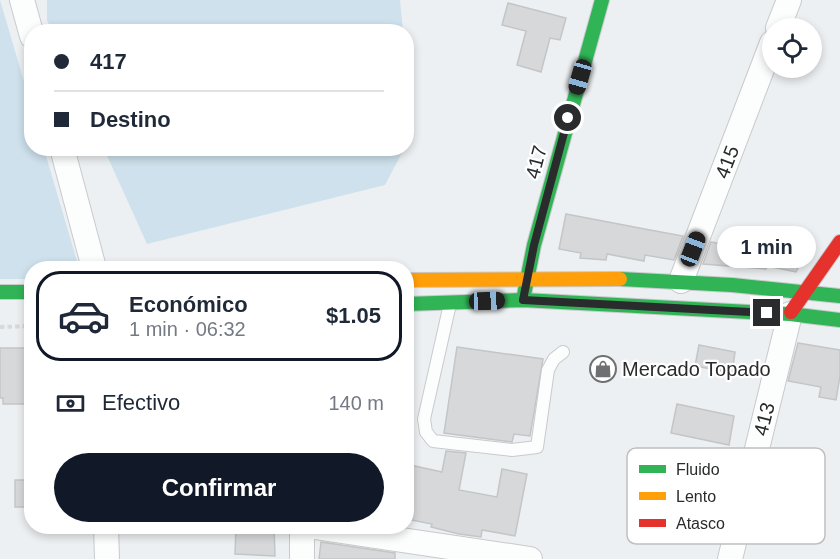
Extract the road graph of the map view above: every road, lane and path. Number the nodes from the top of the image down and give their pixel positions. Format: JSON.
{"nodes":[{"id":1,"x":22,"y":0,"type":"edge"},
{"id":2,"x":602,"y":0,"type":"edge"},
{"id":3,"x":789,"y":0,"type":"edge"},
{"id":4,"x":782,"y":18,"type":"edge"},
{"id":5,"x":29,"y":24,"type":"edge"},
{"id":6,"x":762,"y":69,"type":"edge"},
{"id":7,"x":64,"y":156,"type":"edge"},
{"id":8,"x":840,"y":242,"type":"edge"},
{"id":9,"x":92,"y":261,"type":"edge"},
{"id":10,"x":526,"y":277,"type":"junction"},
{"id":11,"x":414,"y":280,"type":"edge"},
{"id":12,"x":681,"y":281,"type":"junction"},
{"id":13,"x":0,"y":292,"type":"edge"},
{"id":14,"x":24,"y":292,"type":"edge"},
{"id":15,"x":806,"y":292,"type":"junction"},
{"id":16,"x":840,"y":296,"type":"edge"},
{"id":17,"x":523,"y":300,"type":"junction"},
{"id":18,"x":450,"y":302,"type":"junction"},
{"id":19,"x":414,"y":304,"type":"edge"},
{"id":20,"x":790,"y":314,"type":"junction"},
{"id":21,"x":840,"y":320,"type":"edge"},
{"id":22,"x":24,"y":326,"type":"edge"},
{"id":23,"x":0,"y":327,"type":"edge"},
{"id":24,"x":563,"y":352,"type":"dead end"},
{"id":25,"x":757,"y":448,"type":"edge"},
{"id":26,"x":106,"y":534,"type":"edge"},
{"id":27,"x":303,"y":534,"type":"edge"},
{"id":28,"x":362,"y":534,"type":"edge"},
{"id":29,"x":734,"y":544,"type":"edge"},
{"id":30,"x":107,"y":559,"type":"edge"},
{"id":31,"x":302,"y":559,"type":"edge"},
{"id":32,"x":530,"y":559,"type":"edge"},
{"id":33,"x":730,"y":559,"type":"edge"}],
"edges":[{"from":1,"to":5,"type":"street"},
{"from":2,"to":10,"type":"main road","name":"417"},
{"from":3,"to":4,"type":"street"},
{"from":6,"to":12,"type":"street","name":"415"},
{"from":7,"to":9,"type":"street"},
{"from":8,"to":15,"type":"main road"},
{"from":10,"to":11,"type":"main road"},
{"from":10,"to":12,"type":"main road"},
{"from":10,"to":17,"type":"main road","name":"417"},
{"from":12,"to":15,"type":"main road"},
{"from":13,"to":14,"type":"main road"},
{"from":15,"to":16,"type":"main road"},
{"from":15,"to":20,"type":"main road"},
{"from":17,"to":18,"type":"main road"},
{"from":17,"to":20,"type":"main road"},
{"from":18,"to":19,"type":"main road"},
{"from":18,"to":24,"type":"lane"},
{"from":20,"to":21,"type":"main road"},
{"from":20,"to":25,"type":"street","name":"413"},
{"from":22,"to":23,"type":"path"},
{"from":26,"to":30,"type":"street"},
{"from":27,"to":31,"type":"street"},
{"from":28,"to":32,"type":"street"},
{"from":29,"to":33,"type":"street","name":"413"}]}
